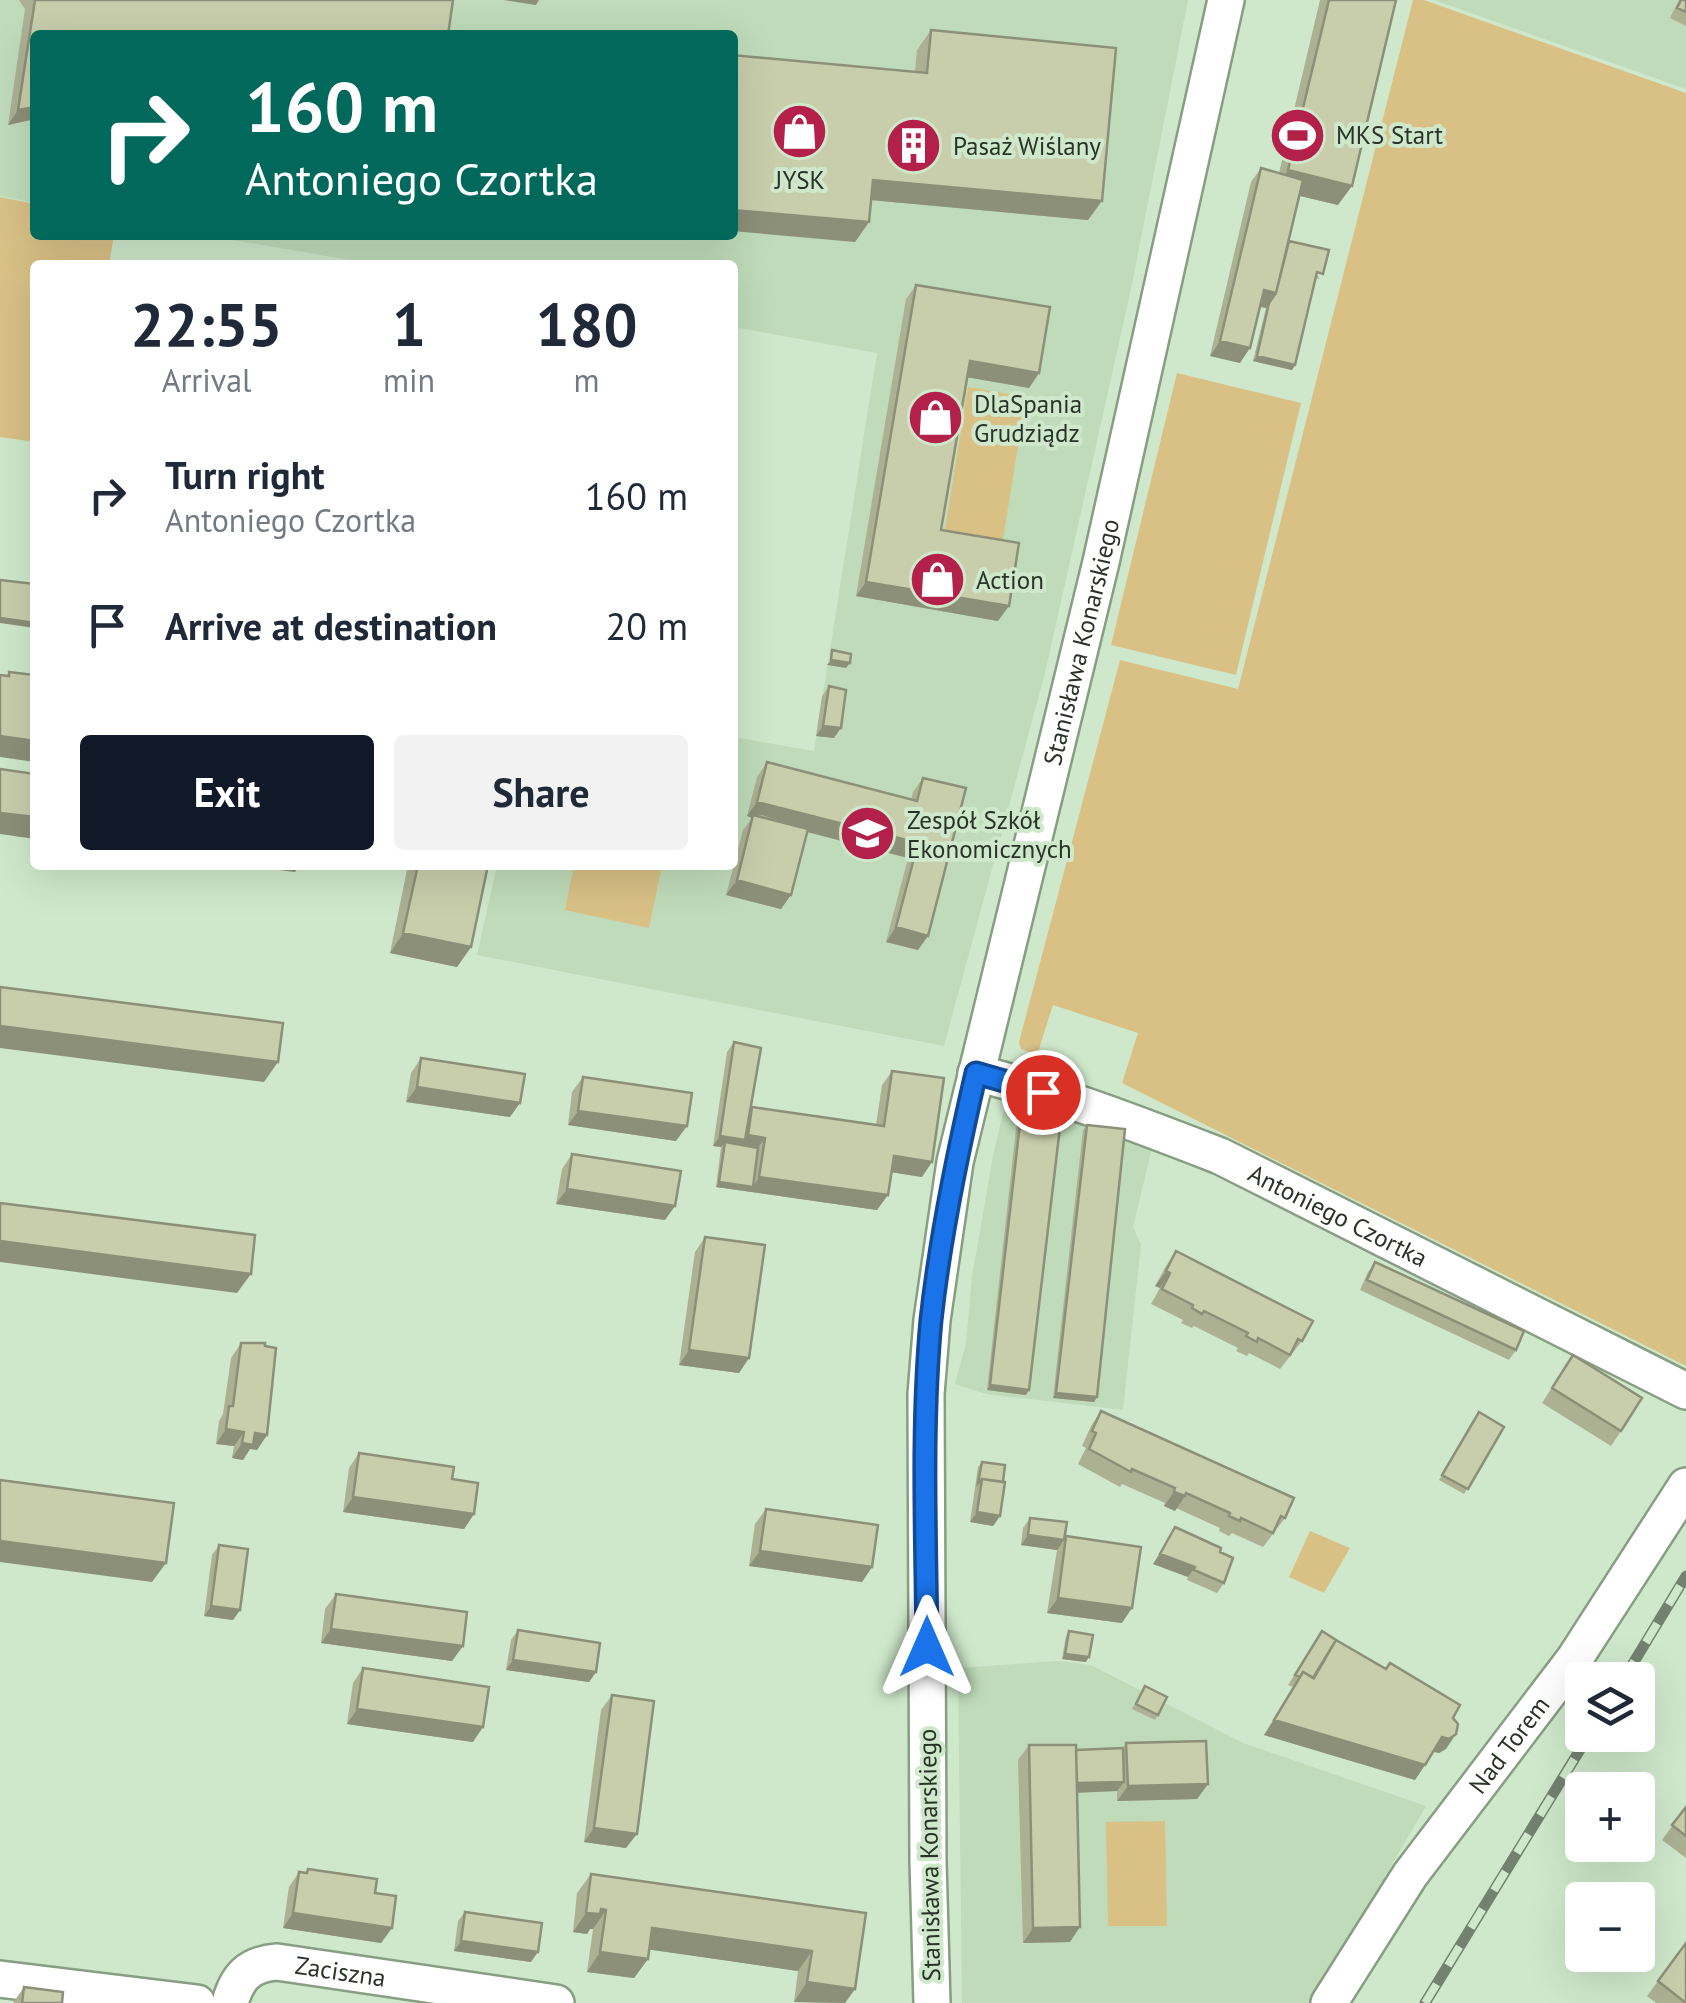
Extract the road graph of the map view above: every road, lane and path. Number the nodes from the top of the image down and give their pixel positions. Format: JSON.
{"nodes":[{"id":1,"x":1226,"y":0,"type":"edge"},
{"id":2,"x":976,"y":1073,"type":"junction"},
{"id":3,"x":1686,"y":1391,"type":"edge"},
{"id":4,"x":1686,"y":1486,"type":"edge"},
{"id":5,"x":0,"y":1978,"type":"edge"},
{"id":6,"x":198,"y":2003,"type":"edge"},
{"id":7,"x":230,"y":2003,"type":"edge"},
{"id":8,"x":556,"y":2003,"type":"edge"},
{"id":9,"x":932,"y":2003,"type":"edge"},
{"id":10,"x":1329,"y":2003,"type":"edge"}],
"edges":[{"from":1,"to":2,"type":"street","name":"Stanisława Konarskiego"},
{"from":2,"to":3,"type":"street","name":"Antoniego Czortka"},
{"from":2,"to":9,"type":"street","name":"Stanisława Konarskiego"},
{"from":4,"to":10,"type":"street","name":"Nad Torem"},
{"from":5,"to":6,"type":"street"},
{"from":7,"to":8,"type":"street","name":"Zaciszna"}]}
